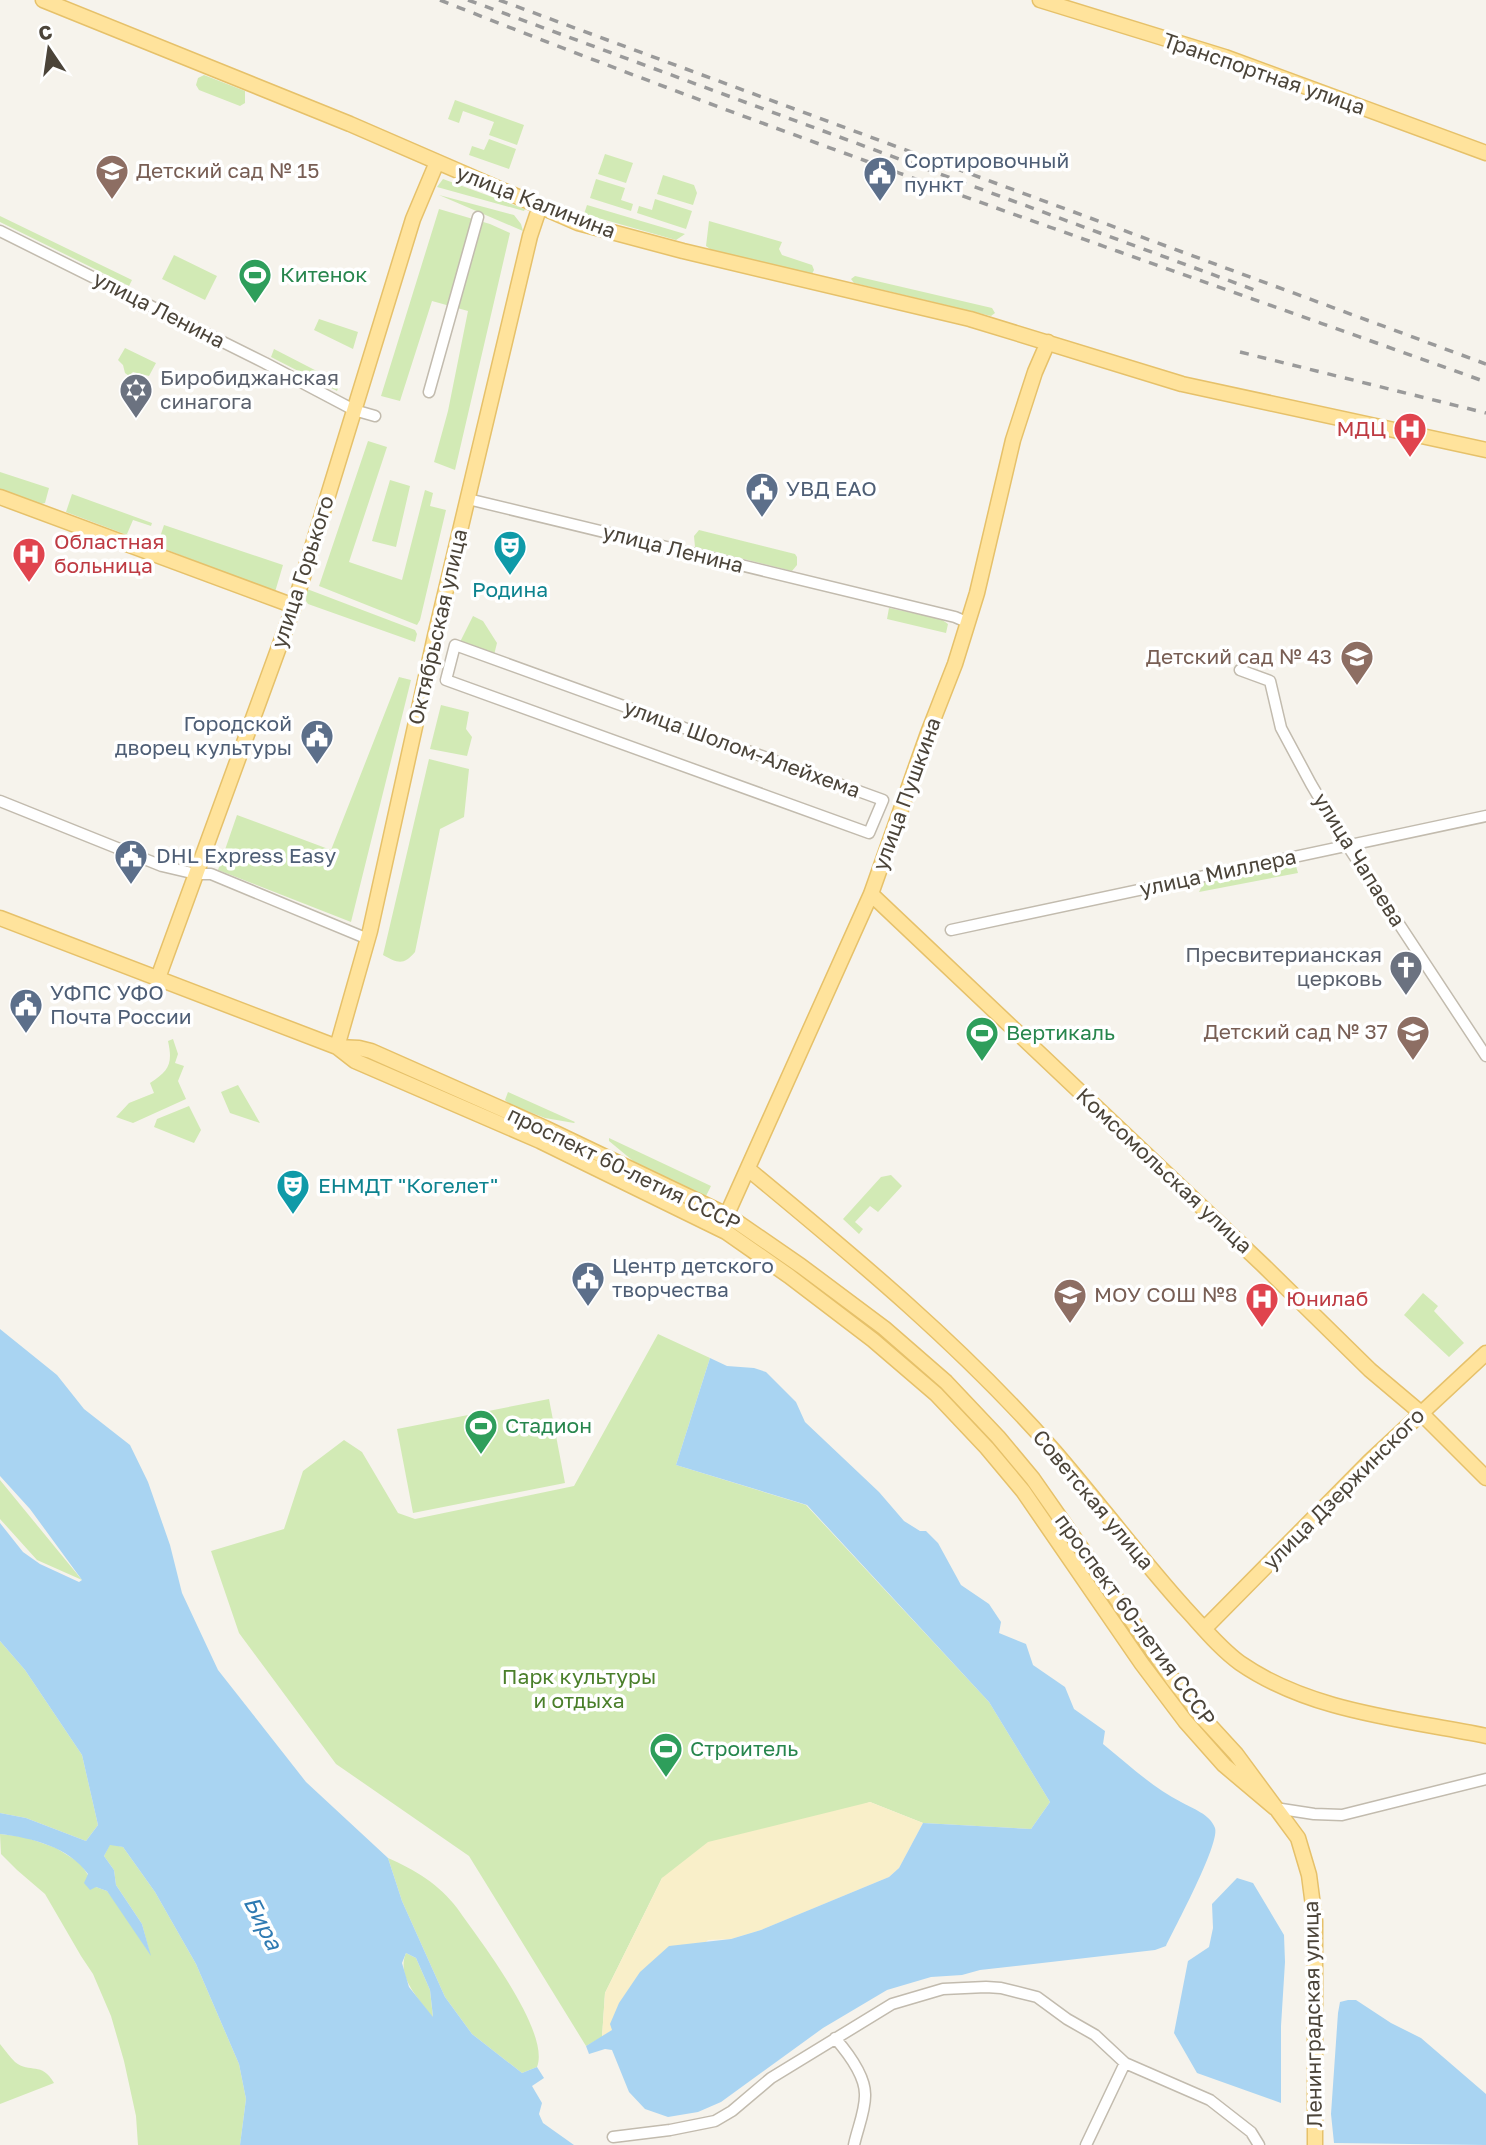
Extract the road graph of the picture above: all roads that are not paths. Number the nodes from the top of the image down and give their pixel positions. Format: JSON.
{"nodes":[{"id":1,"x":43,"y":0,"type":"edge"},
{"id":2,"x":1040,"y":0,"type":"edge"},
{"id":3,"x":1486,"y":153,"type":"edge"},
{"id":4,"x":437,"y":162,"type":"junction"},
{"id":5,"x":540,"y":206,"type":"junction"},
{"id":6,"x":478,"y":217,"type":"dead end"},
{"id":7,"x":0,"y":231,"type":"edge"},
{"id":8,"x":1048,"y":342,"type":"junction"},
{"id":9,"x":429,"y":392,"type":"dead end"},
{"id":10,"x":354,"y":410,"type":"junction"},
{"id":11,"x":375,"y":416,"type":"dead end"},
{"id":12,"x":1486,"y":450,"type":"edge"},
{"id":13,"x":0,"y":497,"type":"edge"},
{"id":14,"x":468,"y":499,"type":"junction"},
{"id":15,"x":294,"y":606,"type":"junction"},
{"id":16,"x":969,"y":623,"type":"junction"},
{"id":17,"x":1240,"y":670,"type":"dead end"},
{"id":18,"x":446,"y":680,"type":"joint"},
{"id":19,"x":0,"y":801,"type":"edge"},
{"id":20,"x":1486,"y":816,"type":"edge"},
{"id":21,"x":1347,"y":845,"type":"junction"},
{"id":22,"x":196,"y":874,"type":"junction"},
{"id":23,"x":871,"y":894,"type":"junction"},
{"id":24,"x":0,"y":918,"type":"edge"},
{"id":25,"x":951,"y":930,"type":"dead end"},
{"id":26,"x":368,"y":939,"type":"junction"},
{"id":27,"x":158,"y":978,"type":"junction"},
{"id":28,"x":337,"y":1048,"type":"junction"},
{"id":29,"x":1486,"y":1056,"type":"edge"},
{"id":30,"x":748,"y":1169,"type":"junction"},
{"id":31,"x":724,"y":1222,"type":"junction"},
{"id":32,"x":1486,"y":1353,"type":"edge"},
{"id":33,"x":1421,"y":1413,"type":"junction"},
{"id":34,"x":1486,"y":1478,"type":"edge"},
{"id":35,"x":1204,"y":1629,"type":"junction"},
{"id":36,"x":1154,"y":1655,"type":"junction"},
{"id":37,"x":1142,"y":1664,"type":"junction"},
{"id":38,"x":1486,"y":1736,"type":"edge"},
{"id":39,"x":1486,"y":1779,"type":"edge"},
{"id":40,"x":1275,"y":1808,"type":"junction"},
{"id":41,"x":835,"y":2038,"type":"junction"},
{"id":42,"x":1125,"y":2063,"type":"junction"},
{"id":43,"x":613,"y":2137,"type":"dead end"},
{"id":44,"x":854,"y":2145,"type":"edge"},
{"id":45,"x":1086,"y":2145,"type":"edge"},
{"id":46,"x":1259,"y":2145,"type":"edge"},
{"id":47,"x":1315,"y":2145,"type":"edge"}],
"edges":[{"from":1,"to":4,"type":"main road","name":"улица Калинина"},
{"from":2,"to":3,"type":"main road","name":"Транспортная улица"},
{"from":4,"to":5,"type":"main road","name":"улица Калинина"},
{"from":4,"to":10,"type":"main road","name":"улица Горького"},
{"from":5,"to":8,"type":"main road","name":"улица Калинина"},
{"from":5,"to":14,"type":"main road","name":"Октябрьская улица"},
{"from":6,"to":9,"type":"street"},
{"from":7,"to":10,"type":"street","name":"улица Ленина"},
{"from":8,"to":12,"type":"main road"},
{"from":8,"to":16,"type":"main road","name":"улица Пушкина"},
{"from":10,"to":11,"type":"street","name":"улица Ленина"},
{"from":10,"to":15,"type":"main road","name":"улица Горького"},
{"from":13,"to":15,"type":"main road"},
{"from":14,"to":16,"type":"street","name":"улица Ленина"},
{"from":14,"to":26,"type":"main road","name":"Октябрьская улица"},
{"from":15,"to":22,"type":"main road","name":"улица Горького"},
{"from":16,"to":23,"type":"main road","name":"улица Пушкина"},
{"from":17,"to":21,"type":"street","name":"улица Чапаева"},
{"from":18,"to":18,"type":"street","name":"улица Шолом-Алейхема"},
{"from":19,"to":22,"type":"street"},
{"from":20,"to":21,"type":"street","name":"улица Миллера"},
{"from":21,"to":25,"type":"street","name":"улица Миллера"},
{"from":21,"to":29,"type":"street","name":"улица Чапаева"},
{"from":22,"to":26,"type":"street"},
{"from":22,"to":27,"type":"main road","name":"улица Горького"},
{"from":23,"to":30,"type":"main road","name":"улица Пушкина"},
{"from":23,"to":33,"type":"main road","name":"Комсомольская улица"},
{"from":24,"to":27,"type":"main road","name":"проспект 60-летия СССР"},
{"from":26,"to":28,"type":"main road","name":"Октябрьская улица"},
{"from":27,"to":28,"type":"main road","name":"проспект 60-летия СССР"},
{"from":28,"to":31,"type":"main road","name":"проспект 60-летия СССР"},
{"from":28,"to":31,"type":"main road","name":"проспект 60-летия СССР"},
{"from":30,"to":31,"type":"main road","name":"улица Пушкина"},
{"from":30,"to":35,"type":"main road","name":"Советская улица"},
{"from":31,"to":36,"type":"main road","name":"проспект 60-летия СССР"},
{"from":31,"to":37,"type":"main road","name":"проспект 60-летия СССР"},
{"from":32,"to":33,"type":"main road","name":"улица Дзержинского"},
{"from":33,"to":34,"type":"main road","name":"Комсомольская улица"},
{"from":33,"to":35,"type":"main road","name":"улица Дзержинского"},
{"from":35,"to":38,"type":"main road","name":"Советская улица"},
{"from":36,"to":37,"type":"main road"},
{"from":36,"to":40,"type":"main road","name":"проспект 60-летия СССР"},
{"from":37,"to":40,"type":"main road","name":"проспект 60-летия СССР"},
{"from":39,"to":40,"type":"street"},
{"from":40,"to":47,"type":"main road","name":"Ленинградская улица"},
{"from":41,"to":42,"type":"street"},
{"from":41,"to":43,"type":"street"},
{"from":41,"to":44,"type":"street"},
{"from":42,"to":45,"type":"street"},
{"from":42,"to":46,"type":"street"}]}
